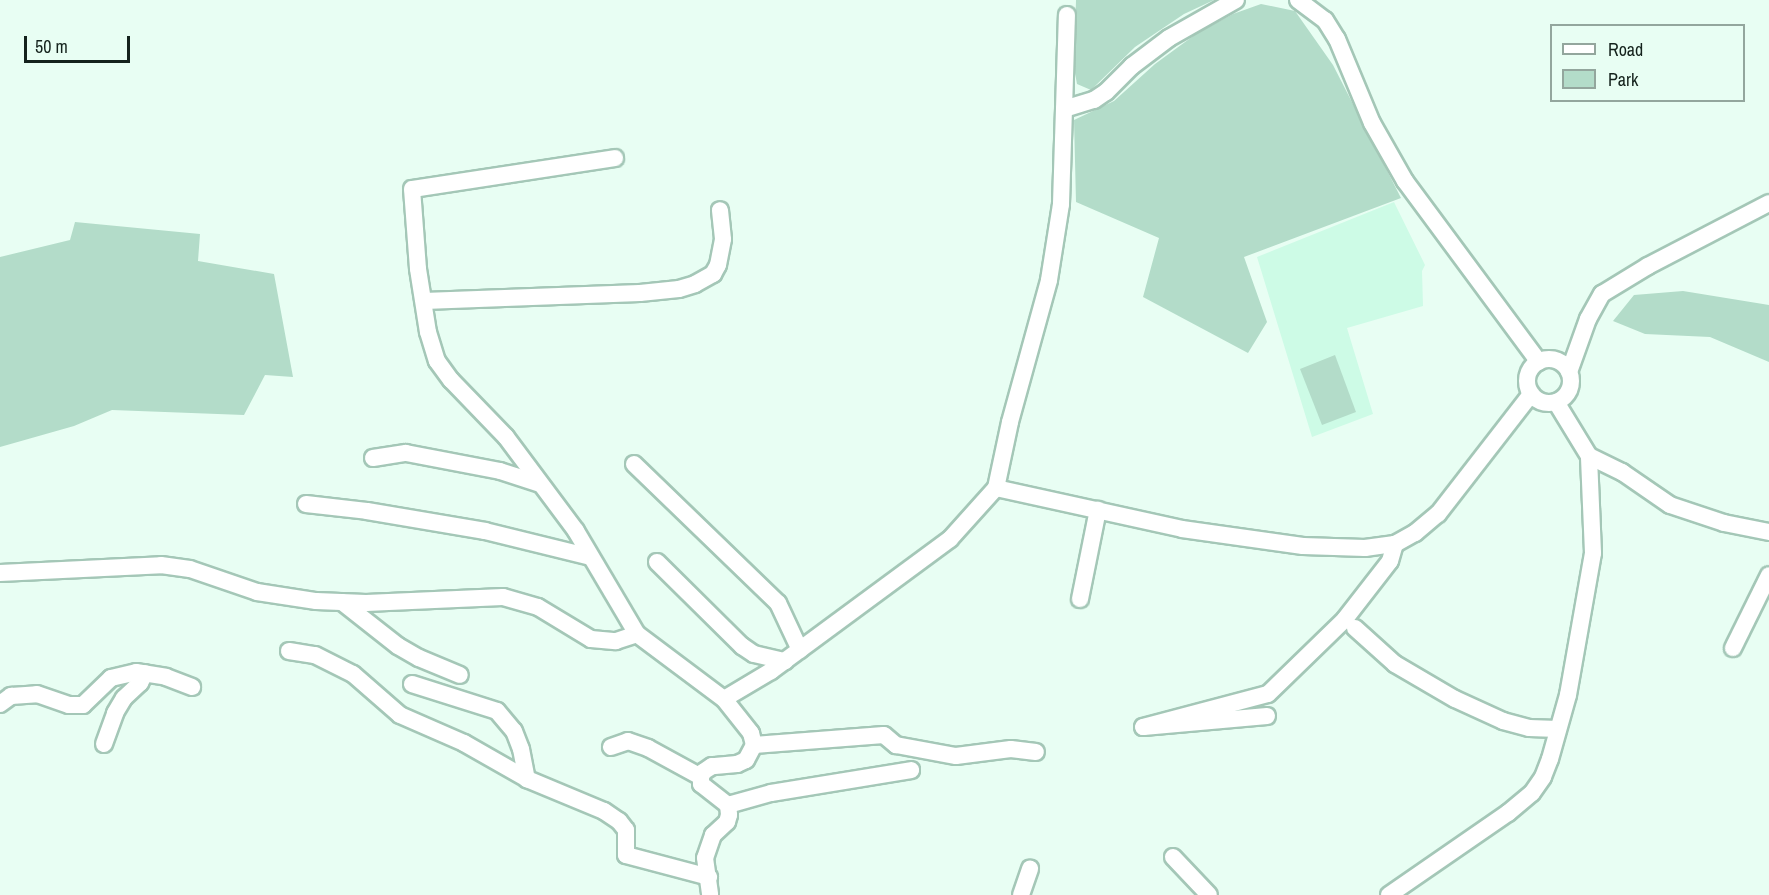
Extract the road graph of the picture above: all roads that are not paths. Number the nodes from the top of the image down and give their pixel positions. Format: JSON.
{"nodes":[{"id":1,"x":1236,"y":0,"type":"edge"},
{"id":2,"x":1299,"y":0,"type":"edge"},
{"id":3,"x":1067,"y":15,"type":"dead end"},
{"id":4,"x":1064,"y":110,"type":"junction"},
{"id":5,"x":615,"y":158,"type":"dead end"},
{"id":6,"x":1769,"y":204,"type":"edge"},
{"id":7,"x":720,"y":210,"type":"dead end"},
{"id":8,"x":423,"y":301,"type":"junction"},
{"id":9,"x":1539,"y":362,"type":"junction"},
{"id":10,"x":1569,"y":372,"type":"junction"},
{"id":11,"x":1531,"y":394,"type":"junction"},
{"id":12,"x":1556,"y":402,"type":"junction"},
{"id":13,"x":1589,"y":456,"type":"junction"},
{"id":14,"x":373,"y":458,"type":"dead end"},
{"id":15,"x":634,"y":464,"type":"dead end"},
{"id":16,"x":540,"y":484,"type":"junction"},
{"id":17,"x":996,"y":488,"type":"junction"},
{"id":18,"x":306,"y":504,"type":"dead end"},
{"id":19,"x":1098,"y":510,"type":"junction"},
{"id":20,"x":1769,"y":532,"type":"edge"},
{"id":21,"x":1395,"y":544,"type":"junction"},
{"id":22,"x":591,"y":557,"type":"junction"},
{"id":23,"x":657,"y":562,"type":"dead end"},
{"id":24,"x":0,"y":573,"type":"edge"},
{"id":25,"x":1769,"y":575,"type":"edge"},
{"id":26,"x":1080,"y":599,"type":"dead end"},
{"id":27,"x":342,"y":602,"type":"junction"},
{"id":28,"x":1355,"y":628,"type":"dead end"},
{"id":29,"x":637,"y":634,"type":"junction"},
{"id":30,"x":1733,"y":648,"type":"dead end"},
{"id":31,"x":800,"y":650,"type":"junction"},
{"id":32,"x":289,"y":651,"type":"dead end"},
{"id":33,"x":785,"y":661,"type":"junction"},
{"id":34,"x":145,"y":673,"type":"junction"},
{"id":35,"x":460,"y":675,"type":"dead end"},
{"id":36,"x":412,"y":684,"type":"dead end"},
{"id":37,"x":192,"y":687,"type":"dead end"},
{"id":38,"x":724,"y":699,"type":"junction"},
{"id":39,"x":0,"y":704,"type":"edge"},
{"id":40,"x":1267,"y":716,"type":"dead end"},
{"id":41,"x":1558,"y":729,"type":"junction"},
{"id":42,"x":104,"y":744,"type":"dead end"},
{"id":43,"x":754,"y":745,"type":"junction"},
{"id":44,"x":611,"y":747,"type":"dead end"},
{"id":45,"x":1036,"y":752,"type":"dead end"},
{"id":46,"x":911,"y":770,"type":"dead end"},
{"id":47,"x":701,"y":777,"type":"junction"},
{"id":48,"x":527,"y":779,"type":"junction"},
{"id":49,"x":728,"y":805,"type":"junction"},
{"id":50,"x":1173,"y":858,"type":"dead end"},
{"id":51,"x":1030,"y":869,"type":"dead end"},
{"id":52,"x":709,"y":878,"type":"junction"},
{"id":53,"x":710,"y":895,"type":"edge"},
{"id":54,"x":1021,"y":895,"type":"edge"},
{"id":55,"x":1209,"y":895,"type":"edge"},
{"id":56,"x":1389,"y":895,"type":"edge"}],
"edges":[{"from":1,"to":4,"type":"street"},
{"from":2,"to":9,"type":"street"},
{"from":3,"to":4,"type":"street"},
{"from":4,"to":17,"type":"street"},
{"from":5,"to":8,"type":"street"},
{"from":6,"to":10,"type":"street"},
{"from":7,"to":8,"type":"street"},
{"from":8,"to":16,"type":"street"},
{"from":9,"to":10,"type":"street"},
{"from":9,"to":11,"type":"street"},
{"from":10,"to":12,"type":"street"},
{"from":11,"to":12,"type":"street"},
{"from":11,"to":21,"type":"street"},
{"from":12,"to":13,"type":"street"},
{"from":13,"to":20,"type":"street"},
{"from":13,"to":41,"type":"street"},
{"from":14,"to":16,"type":"street"},
{"from":15,"to":31,"type":"street"},
{"from":16,"to":22,"type":"street"},
{"from":17,"to":19,"type":"street"},
{"from":17,"to":31,"type":"street"},
{"from":18,"to":22,"type":"street"},
{"from":19,"to":21,"type":"street"},
{"from":19,"to":26,"type":"street"},
{"from":21,"to":40,"type":"street"},
{"from":22,"to":29,"type":"street"},
{"from":23,"to":33,"type":"street"},
{"from":24,"to":27,"type":"street"},
{"from":25,"to":30,"type":"street"},
{"from":27,"to":29,"type":"street"},
{"from":27,"to":35,"type":"street"},
{"from":28,"to":41,"type":"street"},
{"from":29,"to":38,"type":"street"},
{"from":31,"to":33,"type":"street"},
{"from":32,"to":48,"type":"street"},
{"from":33,"to":38,"type":"street"},
{"from":34,"to":37,"type":"street"},
{"from":34,"to":39,"type":"street"},
{"from":34,"to":42,"type":"street"},
{"from":36,"to":48,"type":"street"},
{"from":38,"to":43,"type":"street"},
{"from":41,"to":56,"type":"street"},
{"from":43,"to":45,"type":"street"},
{"from":43,"to":47,"type":"street"},
{"from":44,"to":47,"type":"street"},
{"from":46,"to":49,"type":"street"},
{"from":47,"to":49,"type":"street"},
{"from":48,"to":52,"type":"street"},
{"from":49,"to":52,"type":"street"},
{"from":50,"to":55,"type":"street"},
{"from":51,"to":54,"type":"street"},
{"from":52,"to":53,"type":"street"}]}
